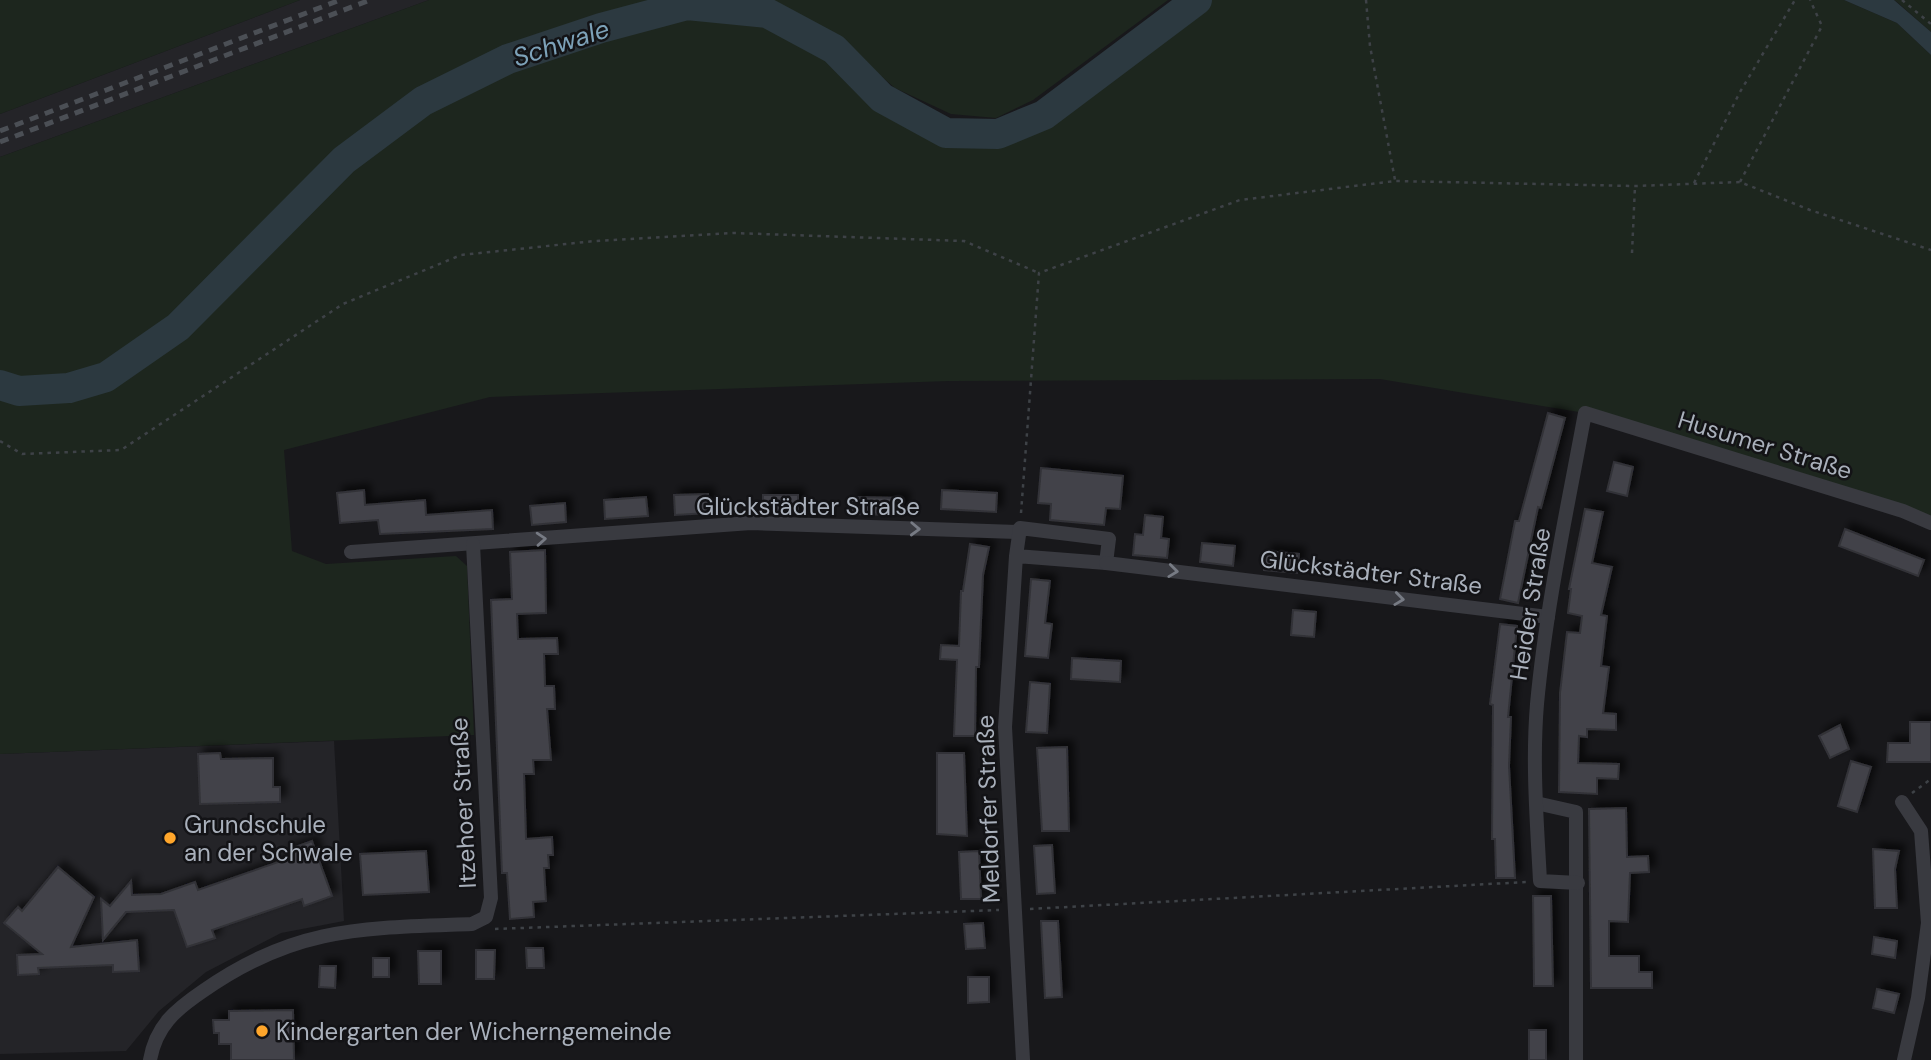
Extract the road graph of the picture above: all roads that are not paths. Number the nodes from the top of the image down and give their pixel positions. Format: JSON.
{"nodes":[{"id":1,"x":1585,"y":413,"type":"joint"},
{"id":2,"x":1931,"y":523,"type":"edge"},
{"id":3,"x":1019,"y":530,"type":"junction"},
{"id":4,"x":473,"y":544,"type":"junction"},
{"id":5,"x":351,"y":552,"type":"dead end"},
{"id":6,"x":1016,"y":556,"type":"junction"},
{"id":7,"x":1106,"y":563,"type":"junction"},
{"id":8,"x":1548,"y":617,"type":"junction"},
{"id":9,"x":1902,"y":802,"type":"road end"},
{"id":10,"x":1536,"y":803,"type":"junction"},
{"id":11,"x":1578,"y":883,"type":"junction"},
{"id":12,"x":150,"y":1060,"type":"edge"},
{"id":13,"x":1023,"y":1060,"type":"edge"},
{"id":14,"x":1576,"y":1060,"type":"edge"},
{"id":15,"x":1904,"y":1060,"type":"edge"}],
"edges":[{"from":1,"to":2,"type":"street","name":"Husumer Straße"},
{"from":1,"to":8,"type":"street","name":"Heider Straße"},
{"from":4,"to":3,"type":"street","name":"Glückstädter Straße","one_way":true},
{"from":3,"to":6,"type":"street"},
{"from":3,"to":7,"type":"street","name":"Glückstädter Straße"},
{"from":4,"to":5,"type":"street"},
{"from":4,"to":12,"type":"street","name":"Itzehoer Straße"},
{"from":6,"to":7,"type":"street","name":"Glückstädter Straße"},
{"from":6,"to":13,"type":"street","name":"Meldorfer Straße"},
{"from":7,"to":8,"type":"street","name":"Glückstädter Straße","one_way":true},
{"from":8,"to":10,"type":"street","name":"Heider Straße"},
{"from":9,"to":15,"type":"street"},
{"from":10,"to":11,"type":"street"},
{"from":10,"to":11,"type":"street","name":"Heider Straße"},
{"from":11,"to":14,"type":"street"}]}
